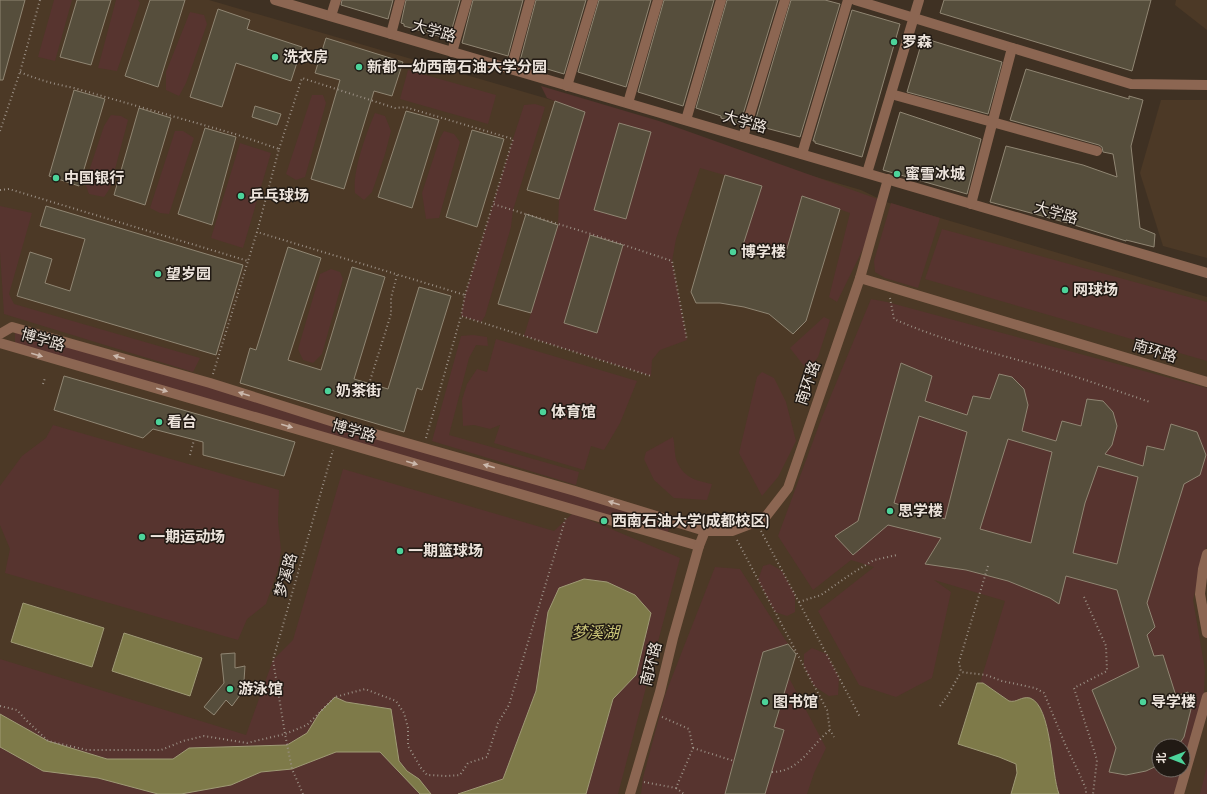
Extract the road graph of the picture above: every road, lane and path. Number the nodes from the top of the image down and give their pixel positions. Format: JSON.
{"nodes":[{"id":1,"x":40,"y":0,"type":"edge"},
{"id":2,"x":275,"y":0,"type":"edge"},
{"id":3,"x":336,"y":0,"type":"edge"},
{"id":4,"x":400,"y":0,"type":"edge"},
{"id":5,"x":467,"y":0,"type":"edge"},
{"id":6,"x":530,"y":0,"type":"edge"},
{"id":7,"x":593,"y":0,"type":"edge"},
{"id":8,"x":658,"y":0,"type":"edge"},
{"id":9,"x":721,"y":0,"type":"edge"},
{"id":10,"x":785,"y":0,"type":"edge"},
{"id":11,"x":848,"y":0,"type":"edge"},
{"id":12,"x":855,"y":0,"type":"edge"},
{"id":13,"x":919,"y":0,"type":"edge"},
{"id":14,"x":331,"y":16,"type":"junction"},
{"id":15,"x":914,"y":17,"type":"junction"},
{"id":16,"x":390,"y":34,"type":"junction"},
{"id":17,"x":1012,"y":48,"type":"junction"},
{"id":18,"x":452,"y":52,"type":"junction"},
{"id":19,"x":511,"y":69,"type":"junction"},
{"id":20,"x":20,"y":72,"type":"junction"},
{"id":21,"x":1207,"y":85,"type":"edge"},
{"id":22,"x":567,"y":86,"type":"junction"},
{"id":23,"x":891,"y":94,"type":"junction"},
{"id":24,"x":628,"y":103,"type":"junction"},
{"id":25,"x":686,"y":120,"type":"junction"},
{"id":26,"x":993,"y":123,"type":"junction"},
{"id":27,"x":0,"y":131,"type":"edge"},
{"id":28,"x":743,"y":137,"type":"junction"},
{"id":29,"x":279,"y":149,"type":"junction"},
{"id":30,"x":1097,"y":151,"type":"dead end"},
{"id":31,"x":802,"y":154,"type":"junction"},
{"id":32,"x":867,"y":173,"type":"junction"},
{"id":33,"x":888,"y":179,"type":"junction"},
{"id":34,"x":0,"y":190,"type":"edge"},
{"id":35,"x":493,"y":204,"type":"junction"},
{"id":36,"x":971,"y":204,"type":"junction"},
{"id":37,"x":257,"y":232,"type":"junction"},
{"id":38,"x":248,"y":261,"type":"junction"},
{"id":39,"x":1207,"y":273,"type":"edge"},
{"id":40,"x":397,"y":275,"type":"junction"},
{"id":41,"x":860,"y":278,"type":"junction"},
{"id":42,"x":888,"y":286,"type":"junction"},
{"id":43,"x":465,"y":295,"type":"junction"},
{"id":44,"x":461,"y":316,"type":"junction"},
{"id":45,"x":0,"y":334,"type":"edge"},
{"id":46,"x":687,"y":340,"type":"dead end"},
{"id":47,"x":0,"y":343,"type":"edge"},
{"id":48,"x":651,"y":376,"type":"dead end"},
{"id":49,"x":45,"y":378,"type":"dead end"},
{"id":50,"x":1207,"y":382,"type":"edge"},
{"id":51,"x":210,"y":383,"type":"junction"},
{"id":52,"x":43,"y":384,"type":"dead end"},
{"id":53,"x":369,"y":384,"type":"dead end"},
{"id":54,"x":1150,"y":402,"type":"dead end"},
{"id":55,"x":194,"y":440,"type":"dead end"},
{"id":56,"x":336,"y":441,"type":"junction"},
{"id":57,"x":424,"y":447,"type":"junction"},
{"id":58,"x":190,"y":455,"type":"dead end"},
{"id":59,"x":569,"y":508,"type":"junction"},
{"id":60,"x":756,"y":522,"type":"junction"},
{"id":61,"x":705,"y":531,"type":"junction"},
{"id":62,"x":732,"y":531,"type":"junction"},
{"id":63,"x":699,"y":546,"type":"junction"},
{"id":64,"x":1207,"y":554,"type":"edge"},
{"id":65,"x":897,"y":555,"type":"dead end"},
{"id":66,"x":988,"y":566,"type":"dead end"},
{"id":67,"x":1084,"y":598,"type":"dead end"},
{"id":68,"x":799,"y":602,"type":"junction"},
{"id":69,"x":1207,"y":633,"type":"edge"},
{"id":70,"x":961,"y":672,"type":"junction"},
{"id":71,"x":1207,"y":697,"type":"edge"},
{"id":72,"x":0,"y":706,"type":"edge"},
{"id":73,"x":940,"y":706,"type":"dead end"},
{"id":74,"x":654,"y":713,"type":"junction"},
{"id":75,"x":860,"y":717,"type":"dead end"},
{"id":76,"x":830,"y":730,"type":"junction"},
{"id":77,"x":285,"y":734,"type":"junction"},
{"id":78,"x":834,"y":737,"type":"dead end"},
{"id":79,"x":693,"y":748,"type":"junction"},
{"id":80,"x":734,"y":761,"type":"dead end"},
{"id":81,"x":772,"y":772,"type":"dead end"},
{"id":82,"x":635,"y":780,"type":"junction"},
{"id":83,"x":676,"y":788,"type":"junction"},
{"id":84,"x":303,"y":794,"type":"edge"},
{"id":85,"x":630,"y":794,"type":"edge"},
{"id":86,"x":684,"y":794,"type":"edge"},
{"id":87,"x":1086,"y":794,"type":"edge"},
{"id":88,"x":1092,"y":794,"type":"edge"},
{"id":89,"x":1179,"y":794,"type":"edge"}],
"edges":[{"from":1,"to":20,"type":"path"},
{"from":2,"to":14,"type":"street","name":"大学路"},
{"from":3,"to":14,"type":"street"},
{"from":4,"to":16,"type":"street"},
{"from":5,"to":18,"type":"street"},
{"from":6,"to":19,"type":"street"},
{"from":7,"to":22,"type":"street"},
{"from":8,"to":24,"type":"street"},
{"from":9,"to":25,"type":"street"},
{"from":10,"to":28,"type":"street"},
{"from":11,"to":31,"type":"street"},
{"from":12,"to":15,"type":"street"},
{"from":13,"to":15,"type":"street"},
{"from":14,"to":16,"type":"street","name":"大学路"},
{"from":15,"to":17,"type":"street"},
{"from":15,"to":23,"type":"street"},
{"from":16,"to":18,"type":"street","name":"大学路"},
{"from":17,"to":21,"type":"street"},
{"from":17,"to":26,"type":"street"},
{"from":18,"to":19,"type":"street","name":"大学路"},
{"from":19,"to":22,"type":"street","name":"大学路"},
{"from":20,"to":27,"type":"path"},
{"from":20,"to":29,"type":"path"},
{"from":22,"to":24,"type":"street","name":"大学路"},
{"from":23,"to":26,"type":"street"},
{"from":23,"to":32,"type":"street"},
{"from":24,"to":25,"type":"street","name":"大学路"},
{"from":25,"to":28,"type":"street","name":"大学路"},
{"from":26,"to":30,"type":"street"},
{"from":26,"to":36,"type":"street"},
{"from":28,"to":31,"type":"street","name":"大学路"},
{"from":29,"to":35,"type":"path"},
{"from":29,"to":37,"type":"path"},
{"from":31,"to":32,"type":"street","name":"大学路"},
{"from":32,"to":33,"type":"street","name":"大学路"},
{"from":33,"to":36,"type":"street","name":"大学路"},
{"from":33,"to":41,"type":"street"},
{"from":34,"to":38,"type":"path"},
{"from":35,"to":43,"type":"path"},
{"from":35,"to":46,"type":"path"},
{"from":36,"to":39,"type":"street","name":"大学路"},
{"from":37,"to":38,"type":"path"},
{"from":37,"to":40,"type":"path"},
{"from":38,"to":51,"type":"path"},
{"from":40,"to":43,"type":"path"},
{"from":40,"to":53,"type":"path"},
{"from":41,"to":42,"type":"street","name":"南环路"},
{"from":41,"to":60,"type":"street","name":"南环路"},
{"from":42,"to":50,"type":"street","name":"南环路"},
{"from":42,"to":54,"type":"path"},
{"from":43,"to":44,"type":"path"},
{"from":44,"to":48,"type":"path"},
{"from":44,"to":57,"type":"path"},
{"from":51,"to":45,"type":"street","name":"博学路","one_way":true},
{"from":47,"to":56,"type":"street","name":"博学路","one_way":true},
{"from":49,"to":52,"type":"path"},
{"from":57,"to":51,"type":"street","name":"博学路","one_way":true},
{"from":55,"to":58,"type":"path"},
{"from":56,"to":59,"type":"street","name":"博学路","one_way":true},
{"from":56,"to":77,"type":"path","name":"梦溪路"},
{"from":61,"to":57,"type":"street","name":"博学路","one_way":true},
{"from":59,"to":63,"type":"street","name":"博学路"},
{"from":59,"to":77,"type":"path"},
{"from":60,"to":62,"type":"street","name":"南环路"},
{"from":60,"to":68,"type":"path"},
{"from":61,"to":62,"type":"street","name":"南环路"},
{"from":61,"to":63,"type":"street","name":"南环路"},
{"from":62,"to":76,"type":"path"},
{"from":63,"to":74,"type":"street","name":"南环路"},
{"from":64,"to":69,"type":"street"},
{"from":65,"to":68,"type":"path"},
{"from":66,"to":70,"type":"path"},
{"from":67,"to":88,"type":"path"},
{"from":68,"to":75,"type":"path"},
{"from":70,"to":73,"type":"path"},
{"from":70,"to":87,"type":"path"},
{"from":71,"to":89,"type":"street"},
{"from":72,"to":77,"type":"path"},
{"from":74,"to":79,"type":"path"},
{"from":74,"to":82,"type":"street","name":"南环路"},
{"from":76,"to":78,"type":"path"},
{"from":76,"to":81,"type":"path"},
{"from":77,"to":84,"type":"path","name":"梦溪路"},
{"from":79,"to":80,"type":"path"},
{"from":79,"to":83,"type":"path"},
{"from":82,"to":83,"type":"path"},
{"from":82,"to":85,"type":"street","name":"南环路"},
{"from":83,"to":86,"type":"path"}]}
